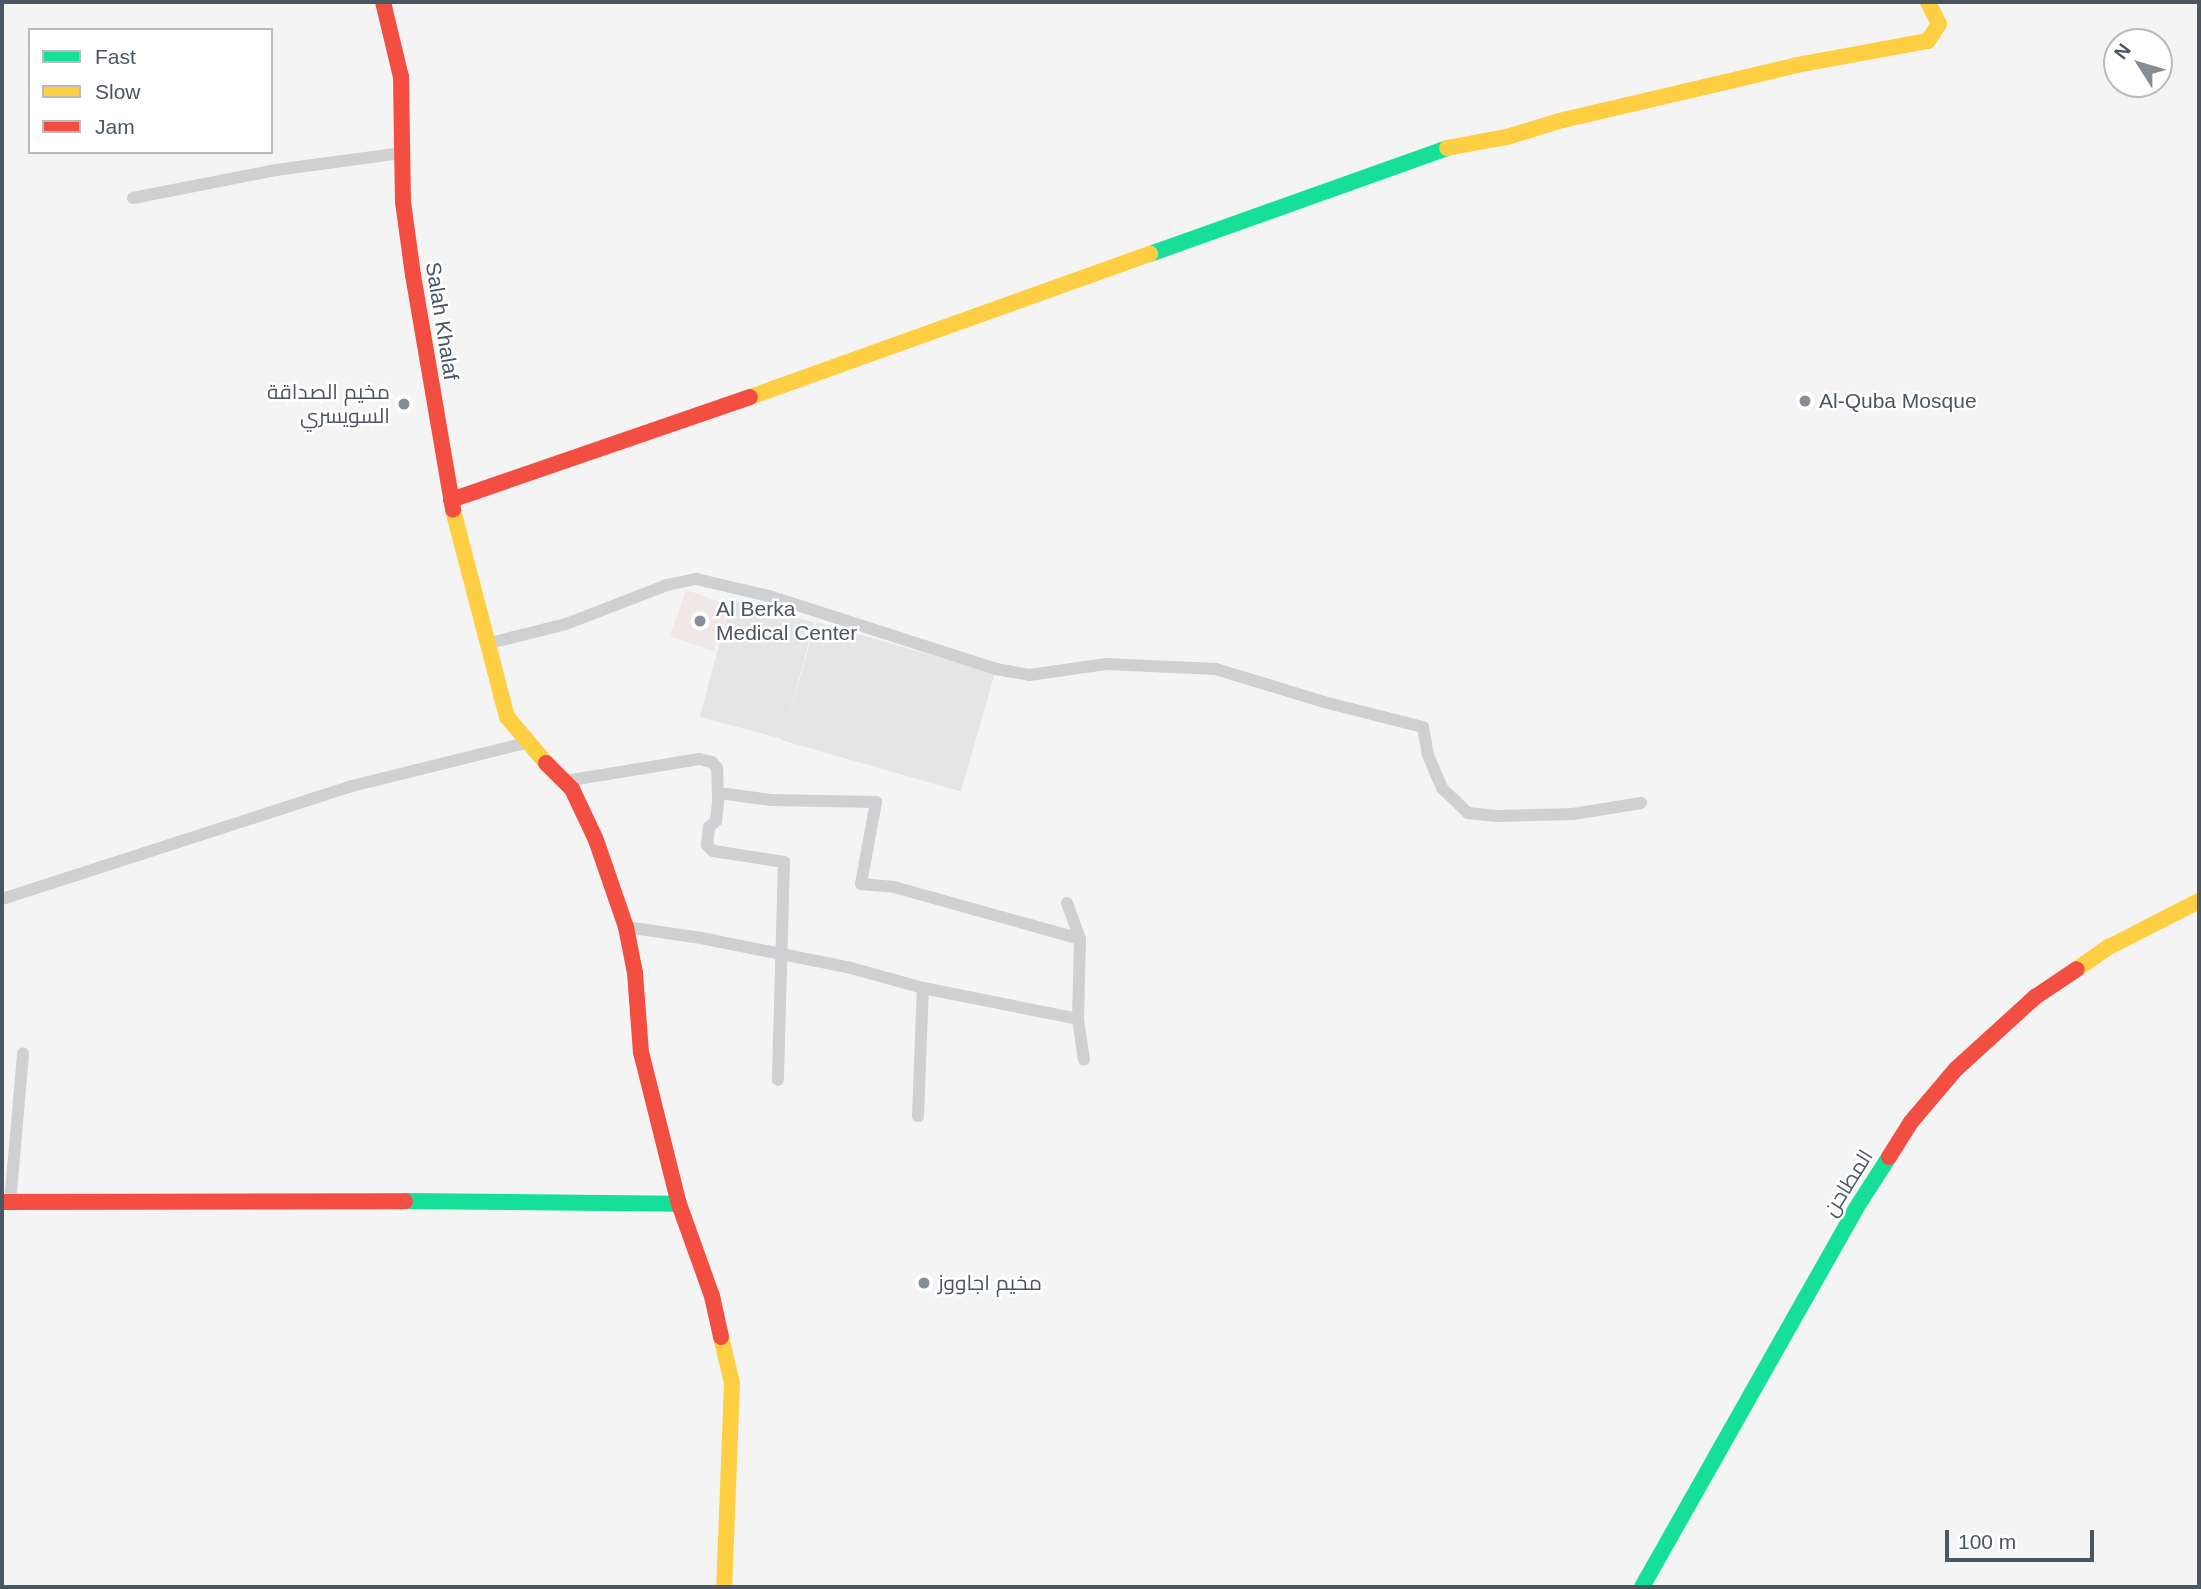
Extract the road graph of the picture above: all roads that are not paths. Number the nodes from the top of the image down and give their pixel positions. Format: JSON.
{"nodes":[{"id":1,"x":383,"y":2,"type":"edge"},
{"id":2,"x":1928,"y":2,"type":"edge"},
{"id":3,"x":401,"y":153,"type":"junction"},
{"id":4,"x":133,"y":198,"type":"dead end"},
{"id":5,"x":451,"y":500,"type":"junction"},
{"id":6,"x":486,"y":644,"type":"junction"},
{"id":7,"x":526,"y":743,"type":"junction"},
{"id":8,"x":565,"y":781,"type":"junction"},
{"id":9,"x":719,"y":793,"type":"junction"},
{"id":10,"x":1642,"y":803,"type":"dead end"},
{"id":11,"x":2,"y":899,"type":"edge"},
{"id":12,"x":2199,"y":902,"type":"edge"},
{"id":13,"x":1067,"y":903,"type":"dead end"},
{"id":14,"x":626,"y":927,"type":"junction"},
{"id":15,"x":1080,"y":939,"type":"junction"},
{"id":16,"x":782,"y":954,"type":"junction"},
{"id":17,"x":923,"y":988,"type":"junction"},
{"id":18,"x":1078,"y":1019,"type":"junction"},
{"id":19,"x":23,"y":1054,"type":"dead end"},
{"id":20,"x":1084,"y":1060,"type":"dead end"},
{"id":21,"x":778,"y":1080,"type":"dead end"},
{"id":22,"x":918,"y":1115,"type":"dead end"},
{"id":23,"x":6,"y":1202,"type":"edge"},
{"id":24,"x":678,"y":1204,"type":"junction"},
{"id":25,"x":724,"y":1587,"type":"edge"},
{"id":26,"x":1642,"y":1587,"type":"edge"}],
"edges":[{"from":1,"to":3,"type":"street","name":"Salah Khalaf"},
{"from":2,"to":5,"type":"street"},
{"from":3,"to":4,"type":"street"},
{"from":3,"to":5,"type":"street","name":"Salah Khalaf"},
{"from":5,"to":6,"type":"street","name":"Salah Khalaf"},
{"from":6,"to":7,"type":"street","name":"Salah Khalaf"},
{"from":6,"to":10,"type":"street"},
{"from":7,"to":8,"type":"street","name":"Salah Khalaf"},
{"from":7,"to":11,"type":"street"},
{"from":8,"to":9,"type":"street"},
{"from":8,"to":14,"type":"street","name":"Salah Khalaf"},
{"from":9,"to":15,"type":"street"},
{"from":9,"to":16,"type":"street"},
{"from":12,"to":26,"type":"street","name":"المطاحن"},
{"from":13,"to":15,"type":"street"},
{"from":14,"to":16,"type":"street"},
{"from":14,"to":24,"type":"street","name":"Salah Khalaf"},
{"from":15,"to":18,"type":"street"},
{"from":16,"to":17,"type":"street"},
{"from":16,"to":21,"type":"street"},
{"from":17,"to":18,"type":"street"},
{"from":17,"to":22,"type":"street"},
{"from":18,"to":20,"type":"street"},
{"from":19,"to":23,"type":"street"},
{"from":23,"to":24,"type":"street"},
{"from":24,"to":25,"type":"street","name":"Salah Khalaf"}]}
